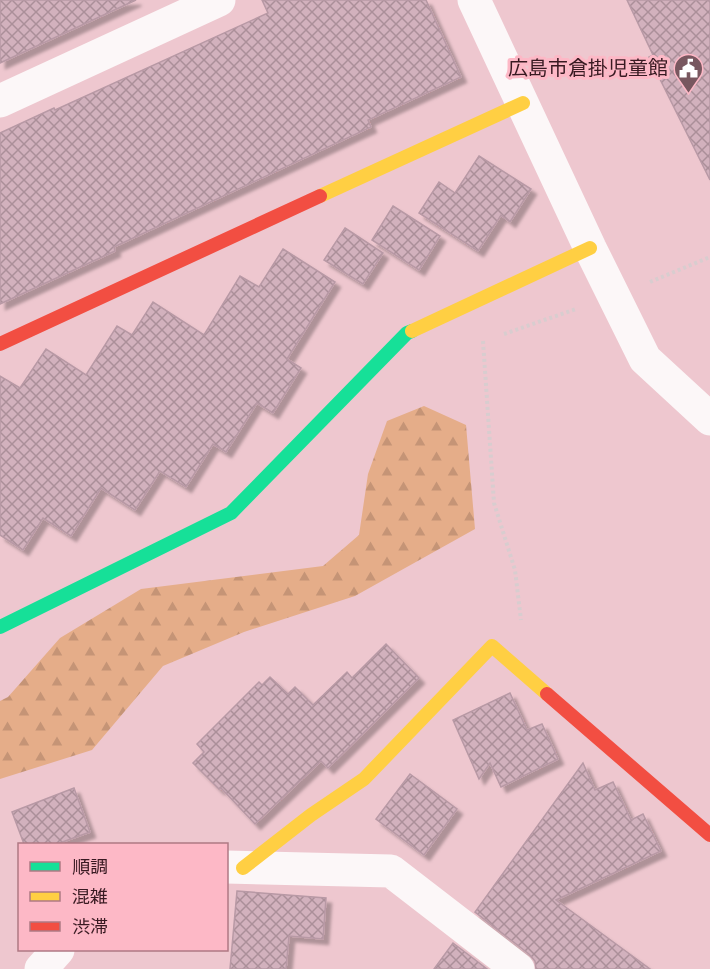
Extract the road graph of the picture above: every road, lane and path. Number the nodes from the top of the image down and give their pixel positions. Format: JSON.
{"nodes":[{"id":1,"x":219,"y":0,"type":"edge"},
{"id":2,"x":474,"y":0,"type":"edge"},
{"id":3,"x":0,"y":101,"type":"edge"},
{"id":4,"x":523,"y":103,"type":"junction"},
{"id":5,"x":591,"y":248,"type":"junction"},
{"id":6,"x":710,"y":257,"type":"edge"},
{"id":7,"x":667,"y":275,"type":"dead end"},
{"id":8,"x":583,"y":306,"type":"dead end"},
{"id":9,"x":0,"y":344,"type":"edge"},
{"id":10,"x":710,"y":419,"type":"edge"},
{"id":11,"x":521,"y":625,"type":"dead end"},
{"id":12,"x":0,"y":627,"type":"edge"},
{"id":13,"x":710,"y":836,"type":"edge"},
{"id":14,"x":235,"y":868,"type":"edge"},
{"id":15,"x":57,"y":951,"type":"edge"},
{"id":16,"x":41,"y":969,"type":"edge"},
{"id":17,"x":518,"y":969,"type":"edge"}],
"edges":[{"from":1,"to":3,"type":"street"},
{"from":2,"to":4,"type":"street"},
{"from":4,"to":5,"type":"street"},
{"from":4,"to":9,"type":"street"},
{"from":5,"to":10,"type":"street"},
{"from":5,"to":12,"type":"street"},
{"from":6,"to":7,"type":"path"},
{"from":8,"to":11,"type":"path"},
{"from":13,"to":14,"type":"street"},
{"from":14,"to":17,"type":"street"},
{"from":15,"to":16,"type":"street"}]}
